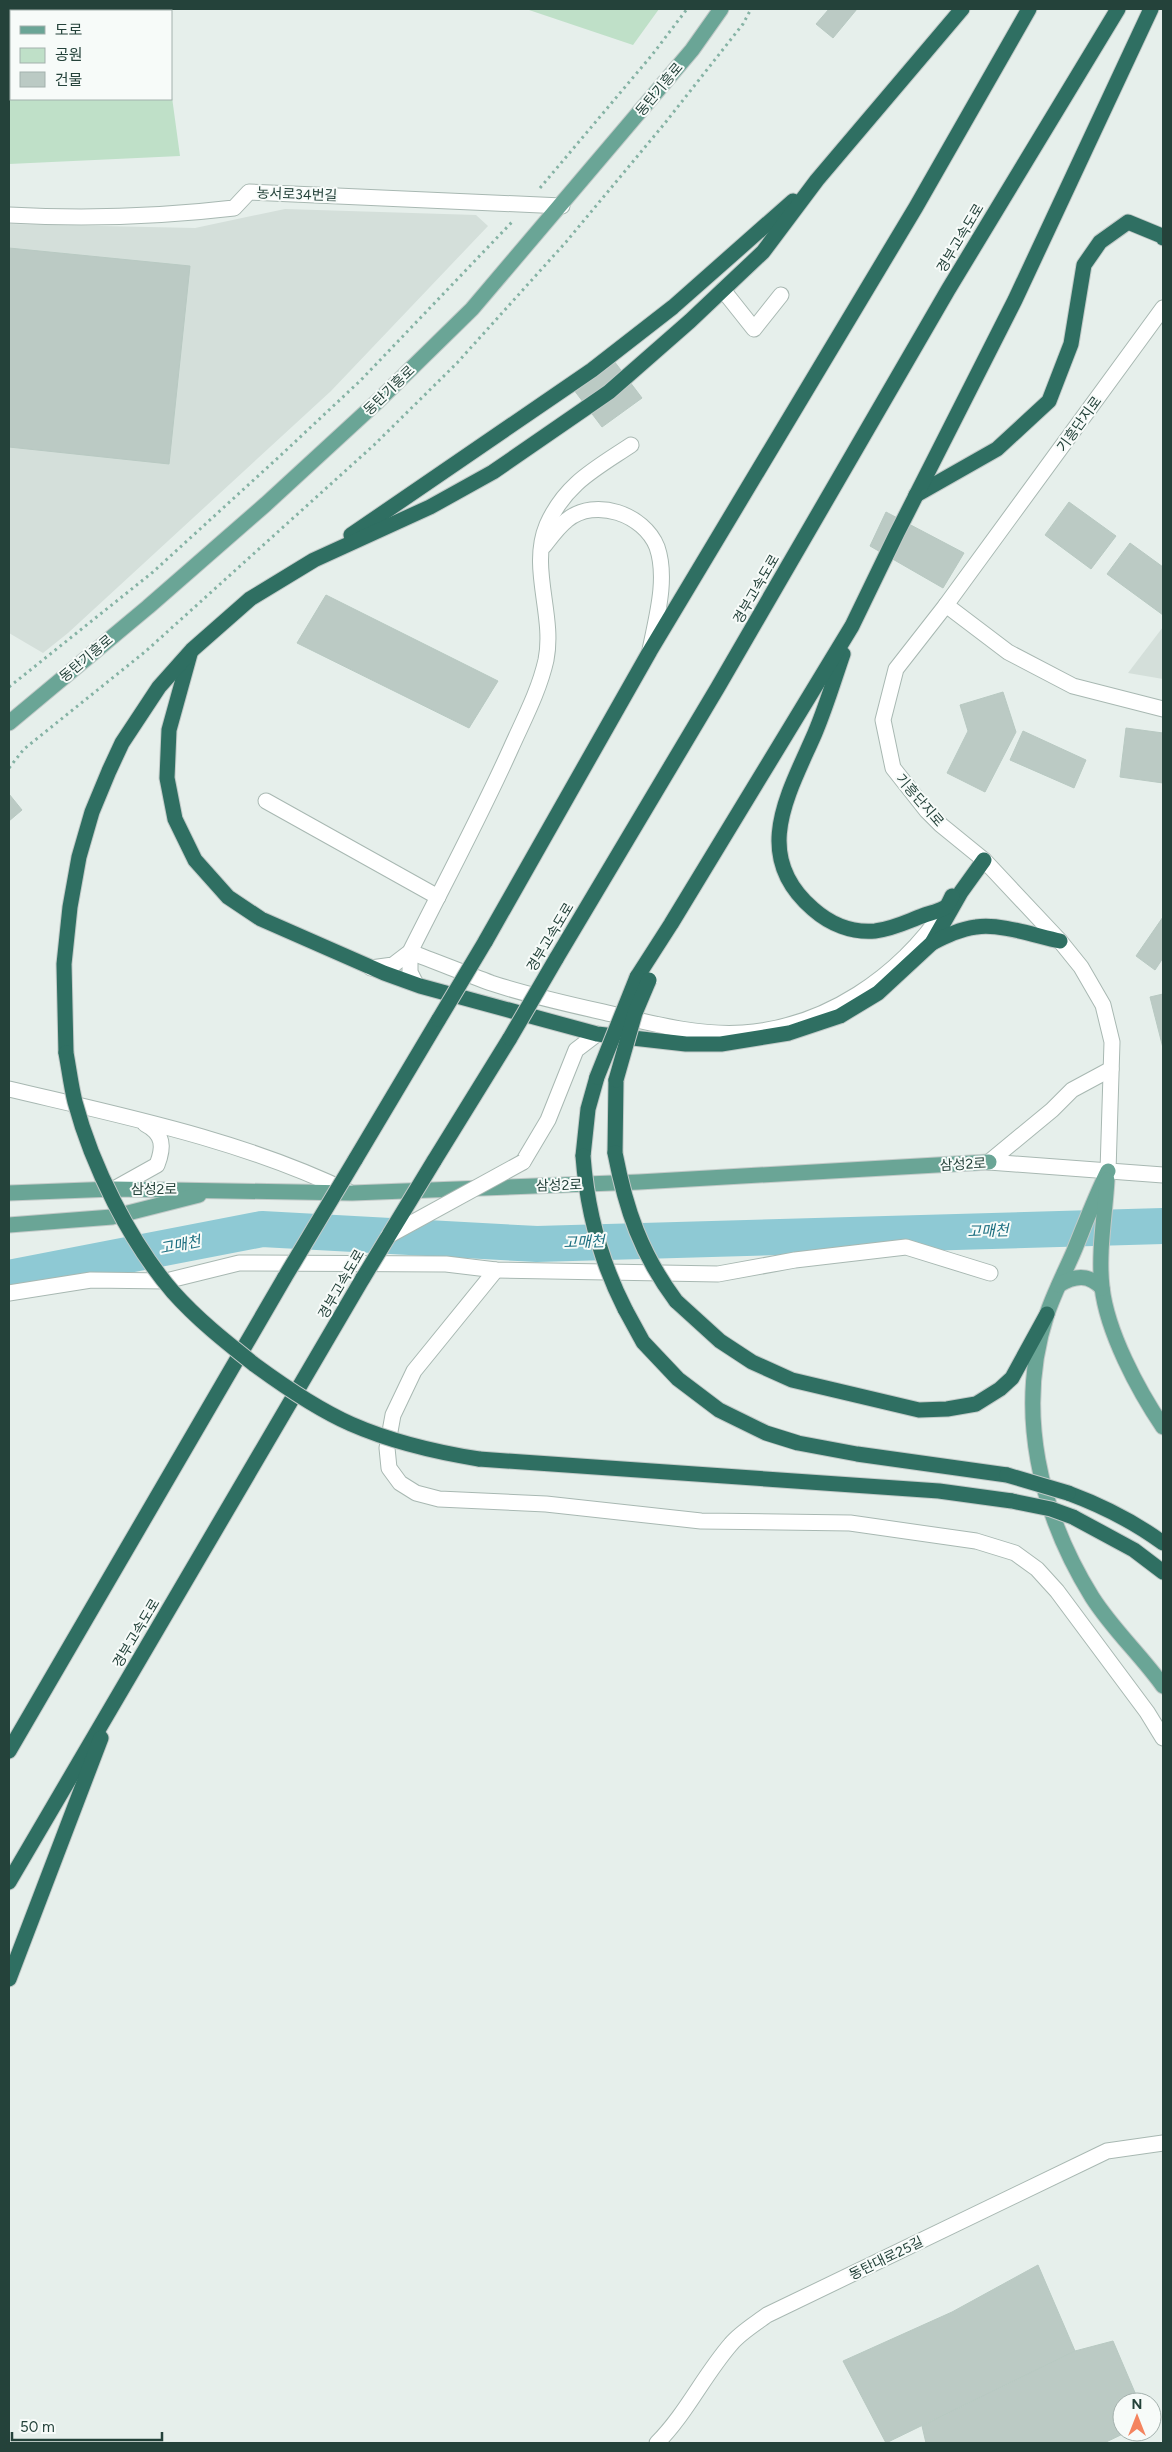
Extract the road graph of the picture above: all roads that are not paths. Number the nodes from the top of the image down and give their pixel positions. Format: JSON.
{"nodes":[{"id":1,"x":721,"y":9,"type":"edge"},
{"id":2,"x":962,"y":9,"type":"edge"},
{"id":3,"x":1029,"y":9,"type":"edge"},
{"id":4,"x":1118,"y":9,"type":"edge"},
{"id":5,"x":1151,"y":9,"type":"edge"},
{"id":6,"x":817,"y":180,"type":"junction"},
{"id":7,"x":562,"y":206,"type":"junction"},
{"id":8,"x":9,"y":215,"type":"edge"},
{"id":9,"x":1163,"y":238,"type":"edge"},
{"id":10,"x":723,"y":290,"type":"junction"},
{"id":11,"x":781,"y":294,"type":"dead end"},
{"id":12,"x":1163,"y":308,"type":"edge"},
{"id":13,"x":630,"y":445,"type":"dead end"},
{"id":14,"x":916,"y":496,"type":"junction"},
{"id":15,"x":540,"y":551,"type":"junction"},
{"id":16,"x":314,"y":560,"type":"junction"},
{"id":17,"x":946,"y":606,"type":"junction"},
{"id":18,"x":852,"y":626,"type":"junction"},
{"id":19,"x":192,"y":650,"type":"junction"},
{"id":20,"x":650,"y":651,"type":"junction"},
{"id":21,"x":1163,"y":709,"type":"edge"},
{"id":22,"x":9,"y":723,"type":"edge"},
{"id":23,"x":266,"y":801,"type":"dead end"},
{"id":24,"x":984,"y":860,"type":"junction"},
{"id":25,"x":438,"y":897,"type":"junction"},
{"id":26,"x":946,"y":908,"type":"junction"},
{"id":27,"x":1060,"y":941,"type":"junction"},
{"id":28,"x":932,"y":943,"type":"junction"},
{"id":29,"x":410,"y":952,"type":"junction"},
{"id":30,"x":371,"y":968,"type":"junction"},
{"id":31,"x":643,"y":979,"type":"junction"},
{"id":32,"x":416,"y":984,"type":"junction"},
{"id":33,"x":597,"y":1034,"type":"junction"},
{"id":34,"x":1111,"y":1069,"type":"junction"},
{"id":35,"x":9,"y":1089,"type":"edge"},
{"id":36,"x":132,"y":1118,"type":"junction"},
{"id":37,"x":988,"y":1162,"type":"junction"},
{"id":38,"x":1108,"y":1171,"type":"junction"},
{"id":39,"x":1163,"y":1175,"type":"edge"},
{"id":40,"x":114,"y":1189,"type":"junction"},
{"id":41,"x":221,"y":1190,"type":"junction"},
{"id":42,"x":9,"y":1193,"type":"edge"},
{"id":43,"x":352,"y":1193,"type":"junction"},
{"id":44,"x":1100,"y":1200,"type":"junction"},
{"id":45,"x":9,"y":1225,"type":"edge"},
{"id":46,"x":388,"y":1236,"type":"junction"},
{"id":47,"x":496,"y":1270,"type":"junction"},
{"id":48,"x":990,"y":1273,"type":"dead end"},
{"id":49,"x":1059,"y":1285,"type":"junction"},
{"id":50,"x":1102,"y":1288,"type":"junction"},
{"id":51,"x":9,"y":1293,"type":"edge"},
{"id":52,"x":1047,"y":1314,"type":"junction"},
{"id":53,"x":1163,"y":1427,"type":"edge"},
{"id":54,"x":1163,"y":1543,"type":"edge"},
{"id":55,"x":1163,"y":1572,"type":"edge"},
{"id":56,"x":1163,"y":1686,"type":"edge"},
{"id":57,"x":117,"y":1698,"type":"junction"},
{"id":58,"x":1163,"y":1738,"type":"edge"},
{"id":59,"x":9,"y":1751,"type":"edge"},
{"id":60,"x":9,"y":1882,"type":"edge"},
{"id":61,"x":9,"y":1980,"type":"edge"},
{"id":62,"x":1163,"y":2143,"type":"edge"},
{"id":63,"x":657,"y":2443,"type":"edge"}],
"edges":[{"from":1,"to":7,"type":"main road","name":"동탄기흥로"},
{"from":2,"to":6,"type":"highway"},
{"from":3,"to":20,"type":"highway"},
{"from":4,"to":46,"type":"highway","name":"경부고속도로","bridge":true},
{"from":5,"to":14,"type":"highway"},
{"from":6,"to":10,"type":"highway"},
{"from":6,"to":16,"type":"highway"},
{"from":7,"to":8,"type":"street","name":"농서로34번길"},
{"from":7,"to":22,"type":"main road","name":"동탄기흥로"},
{"from":9,"to":14,"type":"highway"},
{"from":10,"to":11,"type":"street"},
{"from":10,"to":16,"type":"highway"},
{"from":12,"to":17,"type":"street","name":"기흥단지로"},
{"from":13,"to":15,"type":"street"},
{"from":14,"to":18,"type":"highway"},
{"from":15,"to":20,"type":"street"},
{"from":15,"to":25,"type":"street"},
{"from":16,"to":19,"type":"highway"},
{"from":17,"to":21,"type":"street"},
{"from":17,"to":24,"type":"street","name":"기흥단지로"},
{"from":18,"to":26,"type":"highway"},
{"from":18,"to":31,"type":"highway"},
{"from":19,"to":30,"type":"highway"},
{"from":19,"to":55,"type":"highway","bridge":true},
{"from":20,"to":59,"type":"highway","bridge":true},
{"from":23,"to":25,"type":"street"},
{"from":24,"to":26,"type":"highway"},
{"from":24,"to":27,"type":"street","name":"기흥단지로"},
{"from":24,"to":28,"type":"highway"},
{"from":25,"to":29,"type":"street"},
{"from":26,"to":29,"type":"street"},
{"from":27,"to":28,"type":"highway"},
{"from":27,"to":34,"type":"street","name":"기흥단지로"},
{"from":28,"to":33,"type":"highway"},
{"from":29,"to":30,"type":"street"},
{"from":29,"to":32,"type":"street"},
{"from":30,"to":32,"type":"highway"},
{"from":31,"to":52,"type":"highway","bridge":true},
{"from":31,"to":54,"type":"highway","bridge":true},
{"from":32,"to":33,"type":"highway"},
{"from":33,"to":46,"type":"street","bridge":true},
{"from":34,"to":37,"type":"street"},
{"from":34,"to":38,"type":"street","name":"기흥단지로"},
{"from":35,"to":36,"type":"street"},
{"from":36,"to":40,"type":"street"},
{"from":36,"to":43,"type":"street"},
{"from":37,"to":38,"type":"street","name":"삼성2로"},
{"from":37,"to":43,"type":"main road","name":"삼성2로"},
{"from":38,"to":39,"type":"street","name":"삼성2로"},
{"from":38,"to":44,"type":"main road"},
{"from":40,"to":41,"type":"main road","name":"삼성2로"},
{"from":40,"to":42,"type":"main road","name":"삼성2로"},
{"from":41,"to":43,"type":"main road","name":"삼성2로"},
{"from":41,"to":45,"type":"main road"},
{"from":44,"to":49,"type":"main road"},
{"from":44,"to":50,"type":"main road"},
{"from":46,"to":57,"type":"highway","name":"경부고속도로","bridge":true},
{"from":47,"to":48,"type":"street"},
{"from":47,"to":51,"type":"street"},
{"from":47,"to":58,"type":"street"},
{"from":49,"to":50,"type":"main road"},
{"from":49,"to":52,"type":"main road"},
{"from":50,"to":53,"type":"main road"},
{"from":52,"to":56,"type":"main road"},
{"from":57,"to":60,"type":"highway","name":"경부고속도로"},
{"from":57,"to":61,"type":"highway"},
{"from":62,"to":63,"type":"street","name":"동탄대로25길"}]}
